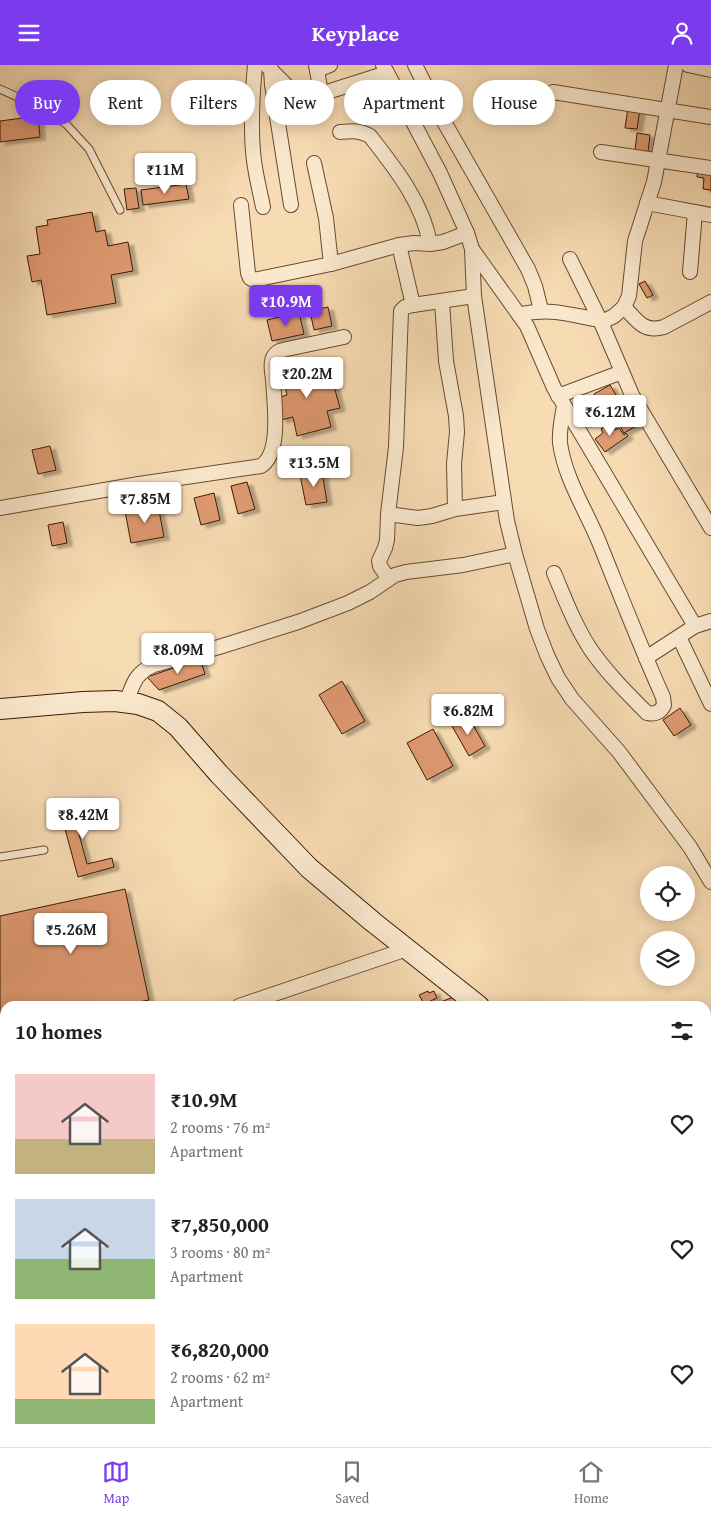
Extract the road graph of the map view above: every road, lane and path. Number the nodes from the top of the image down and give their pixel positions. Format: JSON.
{"nodes":[{"id":1,"x":255,"y":65,"type":"edge"},
{"id":2,"x":415,"y":65,"type":"edge"},
{"id":3,"x":676,"y":65,"type":"edge"},
{"id":4,"x":688,"y":65,"type":"edge"},
{"id":5,"x":269,"y":67,"type":"edge"},
{"id":6,"x":321,"y":67,"type":"edge"},
{"id":7,"x":385,"y":69,"type":"edge"},
{"id":8,"x":711,"y":70,"type":"edge"},
{"id":9,"x":282,"y":80,"type":"edge"},
{"id":10,"x":322,"y":80,"type":"edge"},
{"id":11,"x":334,"y":88,"type":"edge"},
{"id":12,"x":0,"y":89,"type":"edge"},
{"id":13,"x":555,"y":92,"type":"edge"},
{"id":14,"x":668,"y":110,"type":"junction"},
{"id":15,"x":711,"y":117,"type":"edge"},
{"id":16,"x":340,"y":132,"type":"dead end"},
{"id":17,"x":601,"y":152,"type":"dead end"},
{"id":18,"x":658,"y":160,"type":"junction"},
{"id":19,"x":314,"y":163,"type":"dead end"},
{"id":20,"x":711,"y":168,"type":"edge"},
{"id":21,"x":647,"y":203,"type":"junction"},
{"id":22,"x":241,"y":205,"type":"dead end"},
{"id":23,"x":291,"y":205,"type":"dead end"},
{"id":24,"x":263,"y":207,"type":"dead end"},
{"id":25,"x":120,"y":210,"type":"dead end"},
{"id":26,"x":695,"y":212,"type":"junction"},
{"id":27,"x":711,"y":215,"type":"edge"},
{"id":28,"x":467,"y":233,"type":"junction"},
{"id":29,"x":430,"y":244,"type":"junction"},
{"id":30,"x":399,"y":245,"type":"junction"},
{"id":31,"x":472,"y":249,"type":"junction"},
{"id":32,"x":570,"y":259,"type":"dead end"},
{"id":33,"x":331,"y":264,"type":"junction"},
{"id":34,"x":690,"y":272,"type":"dead end"},
{"id":35,"x":474,"y":296,"type":"junction"},
{"id":36,"x":442,"y":301,"type":"junction"},
{"id":37,"x":711,"y":302,"type":"edge"},
{"id":38,"x":409,"y":306,"type":"junction"},
{"id":39,"x":624,"y":307,"type":"junction"},
{"id":40,"x":541,"y":310,"type":"junction"},
{"id":41,"x":519,"y":315,"type":"junction"},
{"id":42,"x":600,"y":320,"type":"junction"},
{"id":43,"x":344,"y":337,"type":"dead end"},
{"id":44,"x":622,"y":372,"type":"junction"},
{"id":45,"x":561,"y":401,"type":"junction"},
{"id":46,"x":504,"y":502,"type":"junction"},
{"id":47,"x":0,"y":508,"type":"edge"},
{"id":48,"x":454,"y":509,"type":"junction"},
{"id":49,"x":388,"y":514,"type":"junction"},
{"id":50,"x":711,"y":528,"type":"edge"},
{"id":51,"x":515,"y":554,"type":"junction"},
{"id":52,"x":384,"y":572,"type":"junction"},
{"id":53,"x":554,"y":573,"type":"dead end"},
{"id":54,"x":711,"y":621,"type":"edge"},
{"id":55,"x":696,"y":627,"type":"junction"},
{"id":56,"x":678,"y":637,"type":"junction"},
{"id":57,"x":646,"y":658,"type":"junction"},
{"id":58,"x":126,"y":703,"type":"junction"},
{"id":59,"x":711,"y":704,"type":"edge"},
{"id":60,"x":0,"y":709,"type":"edge"},
{"id":61,"x":44,"y":850,"type":"dead end"},
{"id":62,"x":0,"y":857,"type":"edge"},
{"id":63,"x":711,"y":883,"type":"edge"},
{"id":64,"x":407,"y":949,"type":"junction"},
{"id":65,"x":254,"y":1001,"type":"edge"},
{"id":66,"x":473,"y":1001,"type":"edge"}],
"edges":[{"from":1,"to":24,"type":"street"},
{"from":2,"to":40,"type":"street"},
{"from":3,"to":14,"type":"street"},
{"from":4,"to":8,"type":"street"},
{"from":5,"to":9,"type":"street"},
{"from":5,"to":23,"type":"street"},
{"from":6,"to":10,"type":"street"},
{"from":7,"to":11,"type":"street"},
{"from":7,"to":28,"type":"street"},
{"from":12,"to":25,"type":"lane"},
{"from":13,"to":14,"type":"street"},
{"from":14,"to":15,"type":"street"},
{"from":14,"to":18,"type":"street"},
{"from":16,"to":29,"type":"street"},
{"from":17,"to":18,"type":"street"},
{"from":18,"to":20,"type":"street"},
{"from":18,"to":21,"type":"street"},
{"from":19,"to":33,"type":"street"},
{"from":21,"to":26,"type":"street"},
{"from":21,"to":39,"type":"street"},
{"from":22,"to":33,"type":"street"},
{"from":26,"to":27,"type":"street"},
{"from":26,"to":34,"type":"street"},
{"from":28,"to":29,"type":"street"},
{"from":28,"to":31,"type":"street"},
{"from":29,"to":30,"type":"street"},
{"from":30,"to":33,"type":"street"},
{"from":30,"to":38,"type":"street"},
{"from":31,"to":35,"type":"street"},
{"from":31,"to":41,"type":"street"},
{"from":32,"to":42,"type":"street"},
{"from":35,"to":36,"type":"street"},
{"from":35,"to":46,"type":"street"},
{"from":36,"to":38,"type":"street"},
{"from":36,"to":48,"type":"street"},
{"from":37,"to":39,"type":"street"},
{"from":38,"to":49,"type":"street"},
{"from":39,"to":42,"type":"street"},
{"from":40,"to":41,"type":"street"},
{"from":40,"to":42,"type":"street"},
{"from":41,"to":45,"type":"street"},
{"from":42,"to":44,"type":"street"},
{"from":43,"to":47,"type":"street"},
{"from":44,"to":45,"type":"street"},
{"from":44,"to":50,"type":"street"},
{"from":45,"to":55,"type":"street"},
{"from":45,"to":57,"type":"street"},
{"from":46,"to":48,"type":"street"},
{"from":46,"to":51,"type":"street"},
{"from":48,"to":49,"type":"street"},
{"from":49,"to":52,"type":"street"},
{"from":51,"to":52,"type":"street"},
{"from":51,"to":63,"type":"street"},
{"from":52,"to":58,"type":"street"},
{"from":53,"to":57,"type":"street"},
{"from":54,"to":55,"type":"street"},
{"from":55,"to":56,"type":"street"},
{"from":56,"to":57,"type":"street"},
{"from":56,"to":59,"type":"street"},
{"from":58,"to":60,"type":"street"},
{"from":58,"to":64,"type":"street"},
{"from":61,"to":62,"type":"lane"},
{"from":64,"to":65,"type":"street"},
{"from":64,"to":66,"type":"street"}]}
